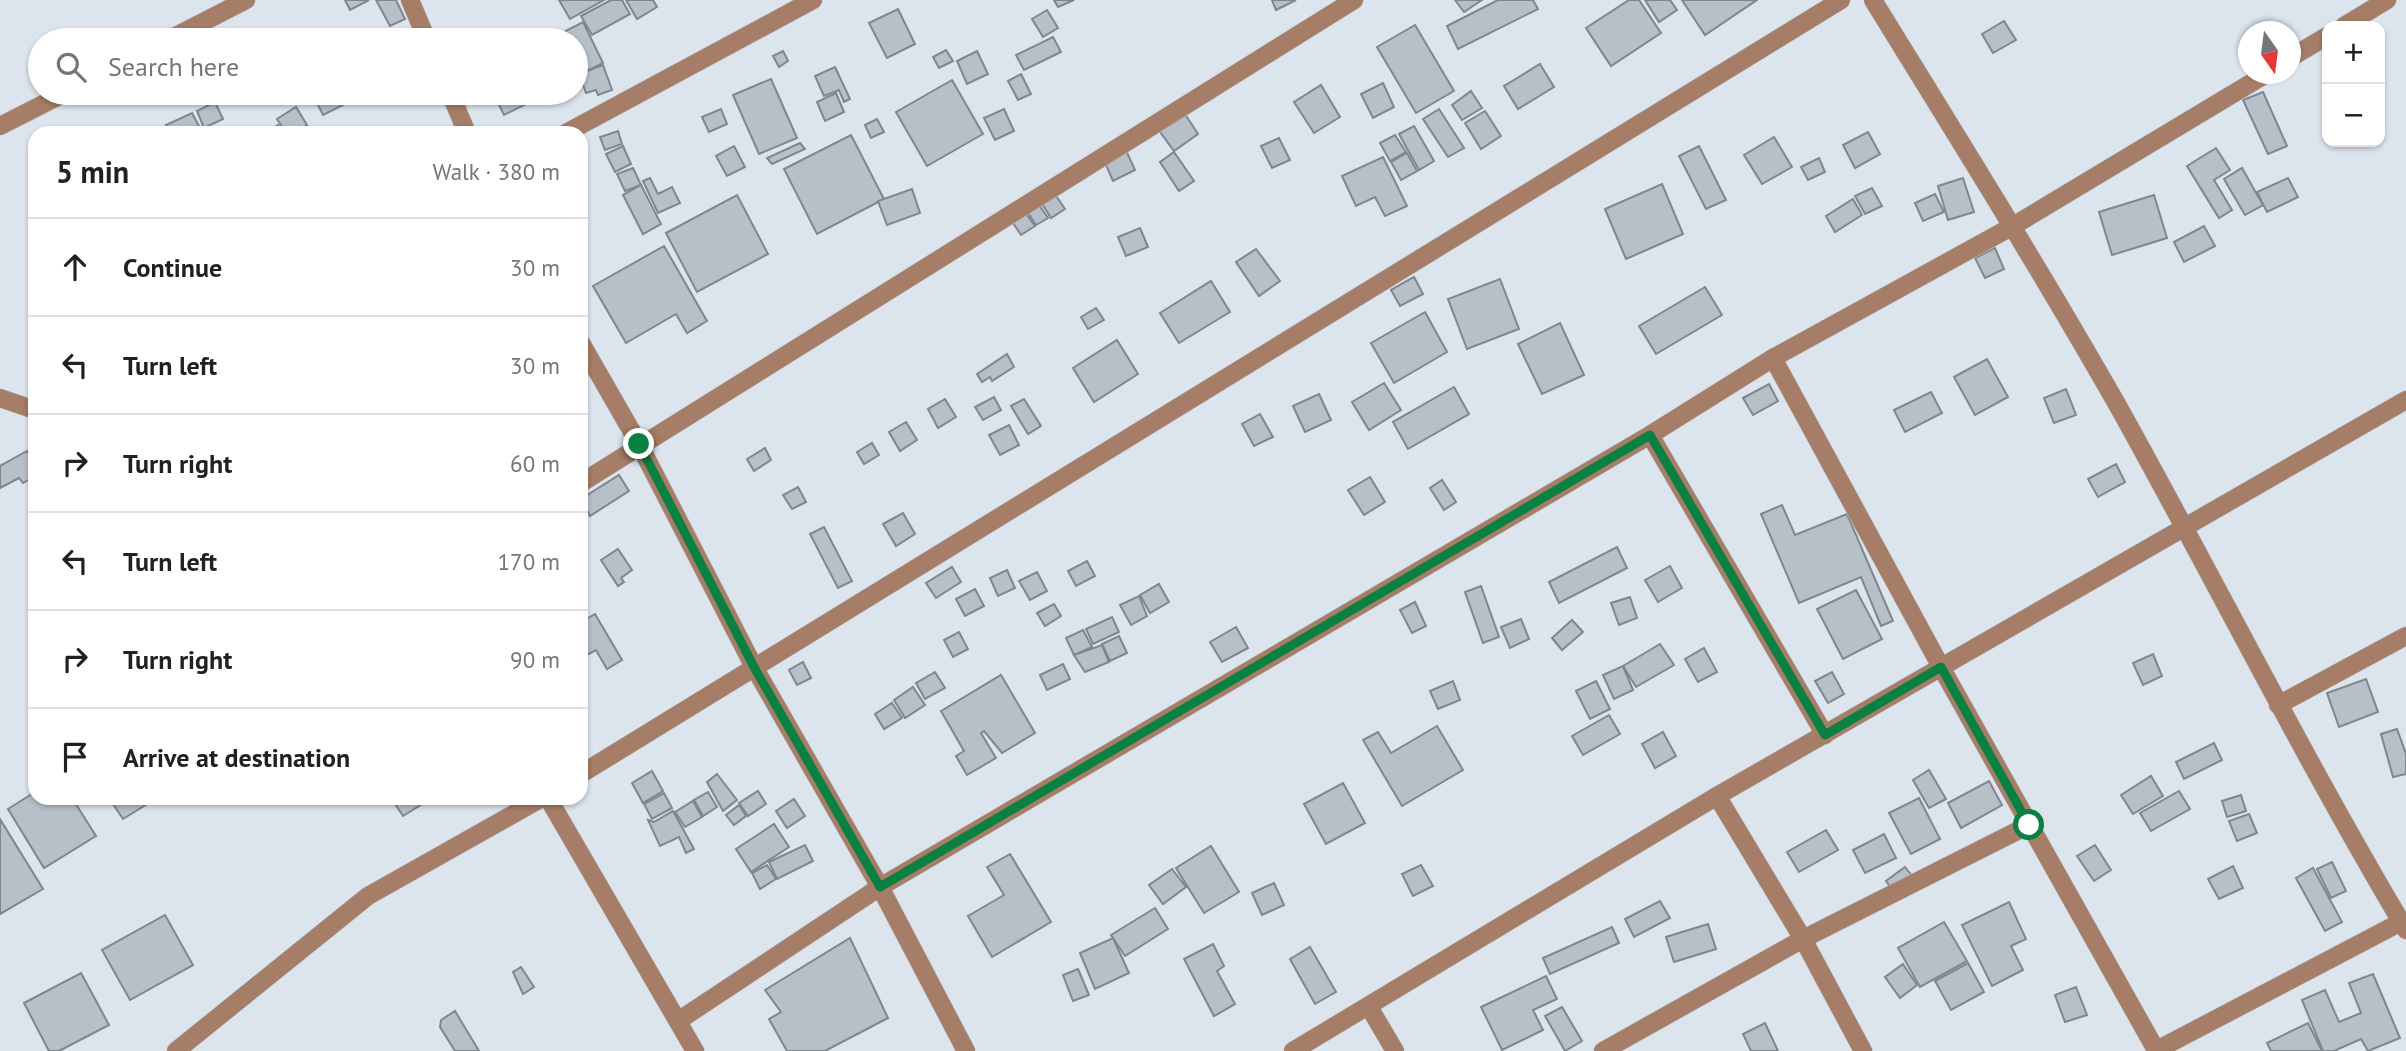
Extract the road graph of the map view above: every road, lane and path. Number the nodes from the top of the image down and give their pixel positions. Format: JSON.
{"nodes":[{"id":1,"x":246,"y":0,"type":"edge"},
{"id":2,"x":410,"y":0,"type":"edge"},
{"id":3,"x":813,"y":0,"type":"edge"},
{"id":4,"x":1353,"y":0,"type":"edge"},
{"id":5,"x":1841,"y":0,"type":"edge"},
{"id":6,"x":1873,"y":0,"type":"edge"},
{"id":7,"x":2387,"y":0,"type":"edge"},
{"id":8,"x":2352,"y":21,"type":"edge"},
{"id":9,"x":191,"y":28,"type":"edge"},
{"id":10,"x":422,"y":28,"type":"edge"},
{"id":11,"x":2322,"y":39,"type":"edge"},
{"id":12,"x":2301,"y":52,"type":"edge"},
{"id":13,"x":2249,"y":84,"type":"edge"},
{"id":14,"x":41,"y":105,"type":"edge"},
{"id":15,"x":455,"y":105,"type":"edge"},
{"id":16,"x":0,"y":126,"type":"edge"},
{"id":17,"x":464,"y":126,"type":"edge"},
{"id":18,"x":579,"y":126,"type":"edge"},
{"id":19,"x":2013,"y":226,"type":"junction"},
{"id":20,"x":588,"y":355,"type":"edge"},
{"id":21,"x":1773,"y":358,"type":"junction"},
{"id":22,"x":0,"y":398,"type":"edge"},
{"id":23,"x":2406,"y":400,"type":"edge"},
{"id":24,"x":28,"y":408,"type":"edge"},
{"id":25,"x":1650,"y":435,"type":"junction"},
{"id":26,"x":639,"y":444,"type":"junction"},
{"id":27,"x":588,"y":478,"type":"edge"},
{"id":28,"x":2183,"y":527,"type":"junction"},
{"id":29,"x":2406,"y":636,"type":"edge"},
{"id":30,"x":754,"y":667,"type":"junction"},
{"id":31,"x":1941,"y":667,"type":"junction"},
{"id":32,"x":2278,"y":705,"type":"junction"},
{"id":33,"x":1825,"y":735,"type":"junction"},
{"id":34,"x":588,"y":770,"type":"edge"},
{"id":35,"x":1717,"y":796,"type":"junction"},
{"id":36,"x":530,"y":805,"type":"edge"},
{"id":37,"x":552,"y":805,"type":"edge"},
{"id":38,"x":2029,"y":825,"type":"junction"},
{"id":39,"x":880,"y":887,"type":"junction"},
{"id":40,"x":2403,"y":926,"type":"edge"},
{"id":41,"x":1803,"y":939,"type":"junction"},
{"id":42,"x":1369,"y":1007,"type":"junction"},
{"id":43,"x":678,"y":1021,"type":"junction"},
{"id":44,"x":176,"y":1051,"type":"edge"},
{"id":45,"x":695,"y":1051,"type":"edge"},
{"id":46,"x":966,"y":1051,"type":"edge"},
{"id":47,"x":1293,"y":1051,"type":"edge"},
{"id":48,"x":1395,"y":1051,"type":"edge"},
{"id":49,"x":1603,"y":1051,"type":"edge"},
{"id":50,"x":1863,"y":1051,"type":"edge"},
{"id":51,"x":2155,"y":1051,"type":"edge"}],
"edges":[{"from":1,"to":9,"type":"street"},
{"from":2,"to":10,"type":"street"},
{"from":3,"to":18,"type":"street"},
{"from":4,"to":26,"type":"street"},
{"from":5,"to":30,"type":"street"},
{"from":6,"to":19,"type":"street"},
{"from":7,"to":8,"type":"street"},
{"from":11,"to":12,"type":"street"},
{"from":13,"to":19,"type":"street"},
{"from":14,"to":16,"type":"street"},
{"from":15,"to":17,"type":"street"},
{"from":19,"to":21,"type":"street"},
{"from":19,"to":28,"type":"street"},
{"from":20,"to":26,"type":"street"},
{"from":21,"to":25,"type":"street"},
{"from":21,"to":31,"type":"street"},
{"from":22,"to":24,"type":"street"},
{"from":23,"to":28,"type":"street"},
{"from":25,"to":33,"type":"street"},
{"from":25,"to":39,"type":"street"},
{"from":26,"to":27,"type":"street"},
{"from":26,"to":30,"type":"street"},
{"from":28,"to":31,"type":"street"},
{"from":28,"to":32,"type":"street"},
{"from":29,"to":32,"type":"street"},
{"from":30,"to":34,"type":"street"},
{"from":30,"to":39,"type":"street"},
{"from":31,"to":33,"type":"street"},
{"from":31,"to":38,"type":"street"},
{"from":32,"to":40,"type":"street"},
{"from":33,"to":35,"type":"street"},
{"from":35,"to":41,"type":"street"},
{"from":35,"to":42,"type":"street"},
{"from":36,"to":44,"type":"street"},
{"from":37,"to":43,"type":"street"},
{"from":38,"to":41,"type":"street"},
{"from":38,"to":51,"type":"street"},
{"from":39,"to":43,"type":"street"},
{"from":39,"to":46,"type":"street"},
{"from":40,"to":51,"type":"street"},
{"from":41,"to":49,"type":"street"},
{"from":41,"to":50,"type":"street"},
{"from":42,"to":47,"type":"street"},
{"from":42,"to":48,"type":"street"},
{"from":43,"to":45,"type":"street"}]}
